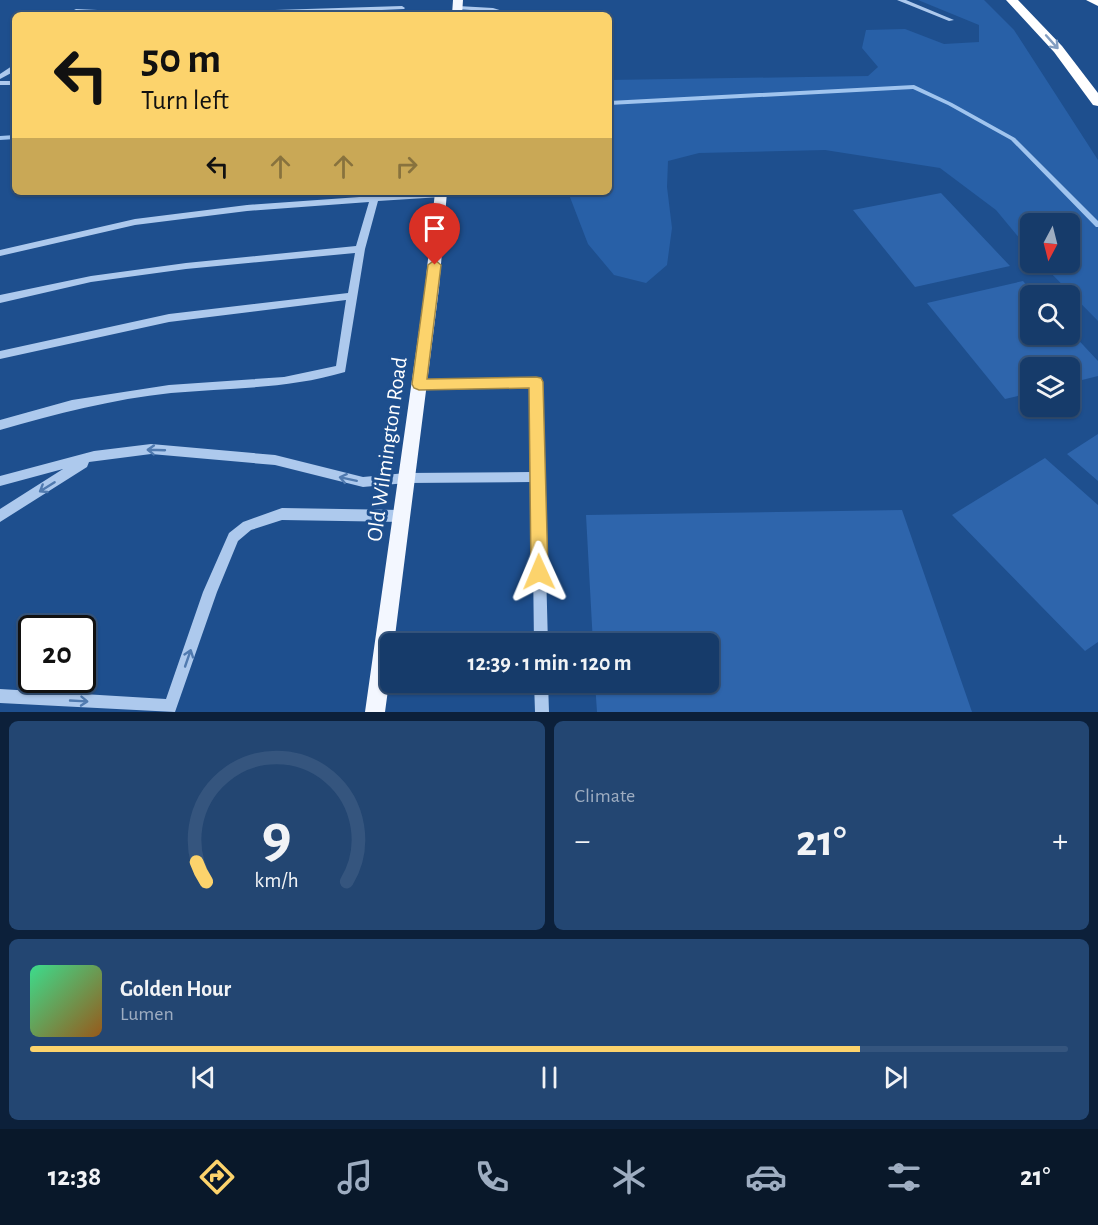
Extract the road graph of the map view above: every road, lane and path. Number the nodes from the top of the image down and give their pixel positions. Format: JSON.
{"nodes":[{"id":1,"x":900,"y":0,"type":"edge"},
{"id":2,"x":1012,"y":0,"type":"edge"},
{"id":3,"x":1092,"y":0,"type":"edge"},
{"id":4,"x":1098,"y":3,"type":"edge"},
{"id":5,"x":402,"y":8,"type":"edge"},
{"id":6,"x":458,"y":8,"type":"edge"},
{"id":7,"x":275,"y":12,"type":"edge"},
{"id":8,"x":505,"y":12,"type":"edge"},
{"id":9,"x":951,"y":20,"type":"dead end"},
{"id":10,"x":1098,"y":102,"type":"edge"},
{"id":11,"x":419,"y":195,"type":"edge"},
{"id":12,"x":441,"y":195,"type":"edge"},
{"id":13,"x":374,"y":199,"type":"junction"},
{"id":14,"x":360,"y":249,"type":"junction"},
{"id":15,"x":0,"y":252,"type":"edge"},
{"id":16,"x":352,"y":296,"type":"junction"},
{"id":17,"x":0,"y":299,"type":"edge"},
{"id":18,"x":0,"y":355,"type":"edge"},
{"id":19,"x":419,"y":384,"type":"junction"},
{"id":20,"x":0,"y":425,"type":"edge"},
{"id":21,"x":94,"y":456,"type":"junction"},
{"id":22,"x":537,"y":477,"type":"junction"},
{"id":23,"x":406,"y":478,"type":"junction"},
{"id":24,"x":0,"y":481,"type":"edge"},
{"id":25,"x":0,"y":516,"type":"edge"},
{"id":26,"x":402,"y":516,"type":"junction"},
{"id":27,"x":541,"y":633,"type":"edge"},
{"id":28,"x":541,"y":693,"type":"edge"},
{"id":29,"x":0,"y":696,"type":"edge"},
{"id":30,"x":169,"y":709,"type":"edge"},
{"id":31,"x":375,"y":712,"type":"edge"},
{"id":32,"x":542,"y":712,"type":"edge"}],
"edges":[{"from":1,"to":9,"type":"street"},
{"from":2,"to":10,"type":"highway","one_way":true},
{"from":3,"to":4,"type":"highway"},
{"from":5,"to":7,"type":"street"},
{"from":6,"to":8,"type":"street"},
{"from":11,"to":13,"type":"street"},
{"from":12,"to":19,"type":"main road","name":"Old Wilmington Road"},
{"from":13,"to":14,"type":"street"},
{"from":13,"to":15,"type":"street"},
{"from":14,"to":16,"type":"street"},
{"from":14,"to":17,"type":"street"},
{"from":16,"to":18,"type":"street"},
{"from":16,"to":20,"type":"street"},
{"from":19,"to":22,"type":"street"},
{"from":19,"to":23,"type":"main road","name":"Old Wilmington Road"},
{"from":23,"to":21,"type":"street","one_way":true},
{"from":21,"to":24,"type":"street"},
{"from":21,"to":25,"type":"street","one_way":true},
{"from":22,"to":23,"type":"street"},
{"from":22,"to":27,"type":"street"},
{"from":23,"to":26,"type":"main road","name":"Old Wilmington Road"},
{"from":30,"to":26,"type":"street","one_way":true},
{"from":26,"to":31,"type":"main road","name":"Old Wilmington Road"},
{"from":28,"to":32,"type":"street"},
{"from":29,"to":30,"type":"street","one_way":true}]}
